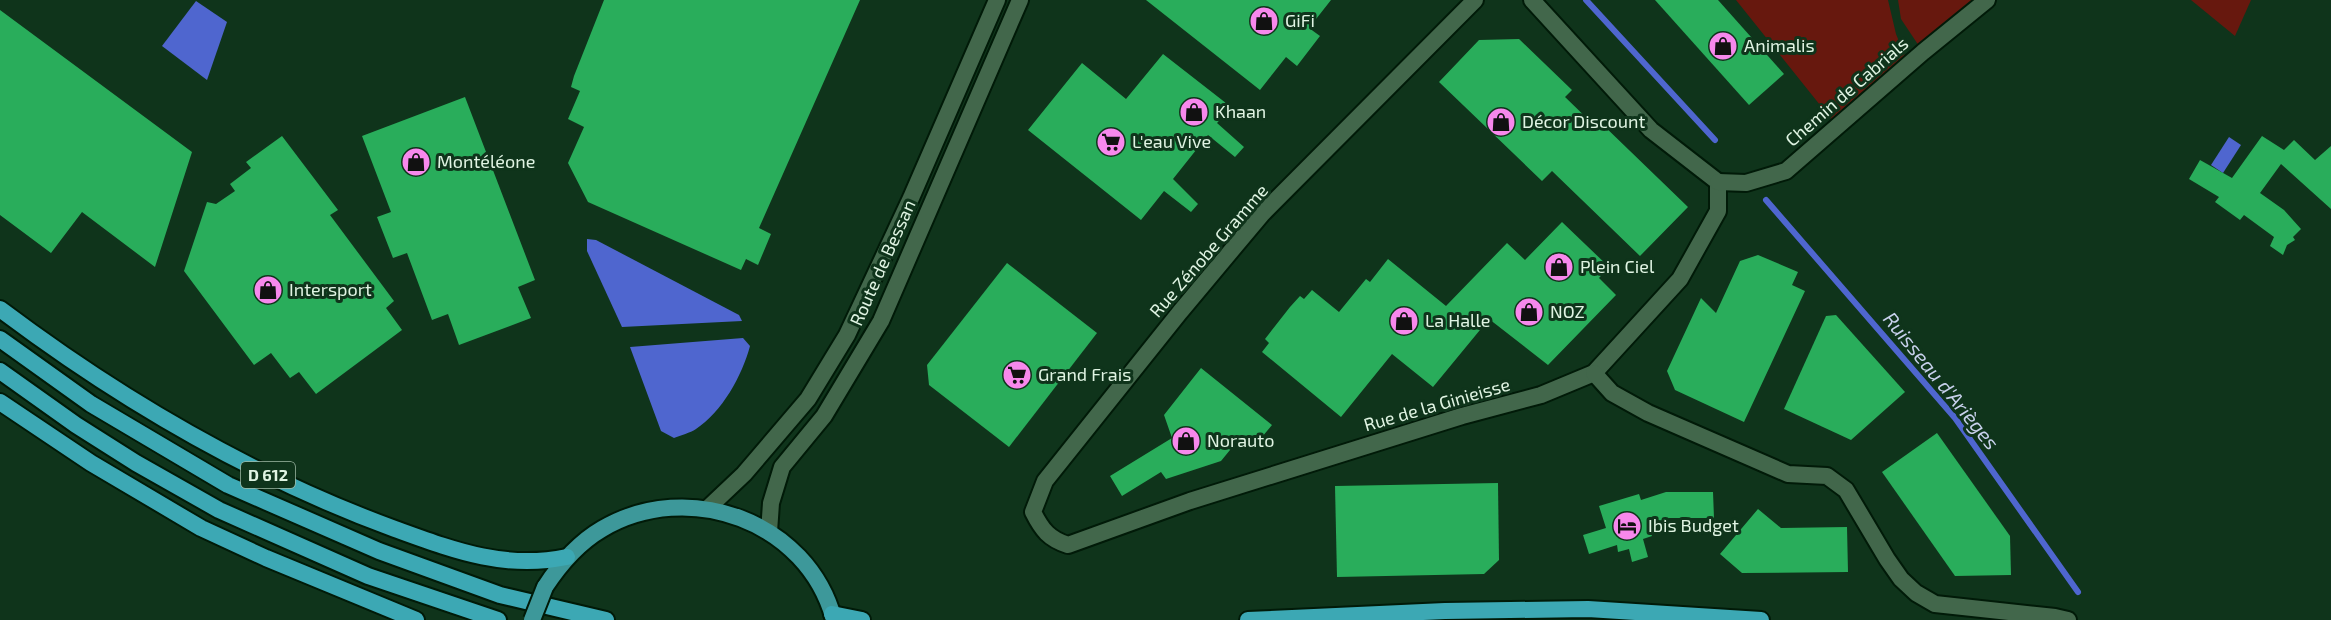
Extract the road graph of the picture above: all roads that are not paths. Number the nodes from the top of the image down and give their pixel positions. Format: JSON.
{"nodes":[{"id":1,"x":997,"y":0,"type":"edge"},
{"id":2,"x":1020,"y":0,"type":"edge"},
{"id":3,"x":1475,"y":0,"type":"edge"},
{"id":4,"x":1523,"y":0,"type":"edge"},
{"id":5,"x":1532,"y":0,"type":"edge"},
{"id":6,"x":1987,"y":0,"type":"edge"},
{"id":7,"x":1600,"y":75,"type":"junction"},
{"id":8,"x":1718,"y":182,"type":"junction"},
{"id":9,"x":0,"y":309,"type":"edge"},
{"id":10,"x":0,"y":339,"type":"edge"},
{"id":11,"x":0,"y":371,"type":"edge"},
{"id":12,"x":1593,"y":372,"type":"junction"},
{"id":13,"x":0,"y":402,"type":"edge"},
{"id":14,"x":708,"y":508,"type":"junction"},
{"id":15,"x":769,"y":532,"type":"junction"},
{"id":16,"x":1068,"y":545,"type":"joint"},
{"id":17,"x":567,"y":557,"type":"junction"},
{"id":18,"x":833,"y":617,"type":"edge"},
{"id":19,"x":416,"y":620,"type":"edge"},
{"id":20,"x":498,"y":620,"type":"edge"},
{"id":21,"x":532,"y":620,"type":"edge"},
{"id":22,"x":606,"y":620,"type":"edge"},
{"id":23,"x":862,"y":620,"type":"edge"},
{"id":24,"x":1248,"y":620,"type":"edge"},
{"id":25,"x":1761,"y":620,"type":"edge"},
{"id":26,"x":2068,"y":620,"type":"edge"}],
"edges":[{"from":1,"to":14,"type":"street","name":"Route de Bessan"},
{"from":2,"to":15,"type":"street","name":"Route de Bessan"},
{"from":3,"to":16,"type":"street","name":"Rue Zénobe Gramme"},
{"from":4,"to":7,"type":"street"},
{"from":5,"to":7,"type":"street"},
{"from":6,"to":8,"type":"street","name":"Chemin de Cabrials"},
{"from":7,"to":8,"type":"street"},
{"from":8,"to":12,"type":"street","name":"Rue de la Ginieisse"},
{"from":9,"to":17,"type":"highway","number":"D 612"},
{"from":10,"to":22,"type":"highway","number":"D 612"},
{"from":11,"to":20,"type":"highway"},
{"from":12,"to":16,"type":"street","name":"Rue de la Ginieisse"},
{"from":12,"to":26,"type":"street"},
{"from":13,"to":19,"type":"highway"},
{"from":14,"to":15,"type":"main road"},
{"from":14,"to":17,"type":"main road"},
{"from":15,"to":18,"type":"main road"},
{"from":17,"to":21,"type":"main road","bridge":true},
{"from":18,"to":23,"type":"highway"},
{"from":24,"to":25,"type":"highway"}]}
